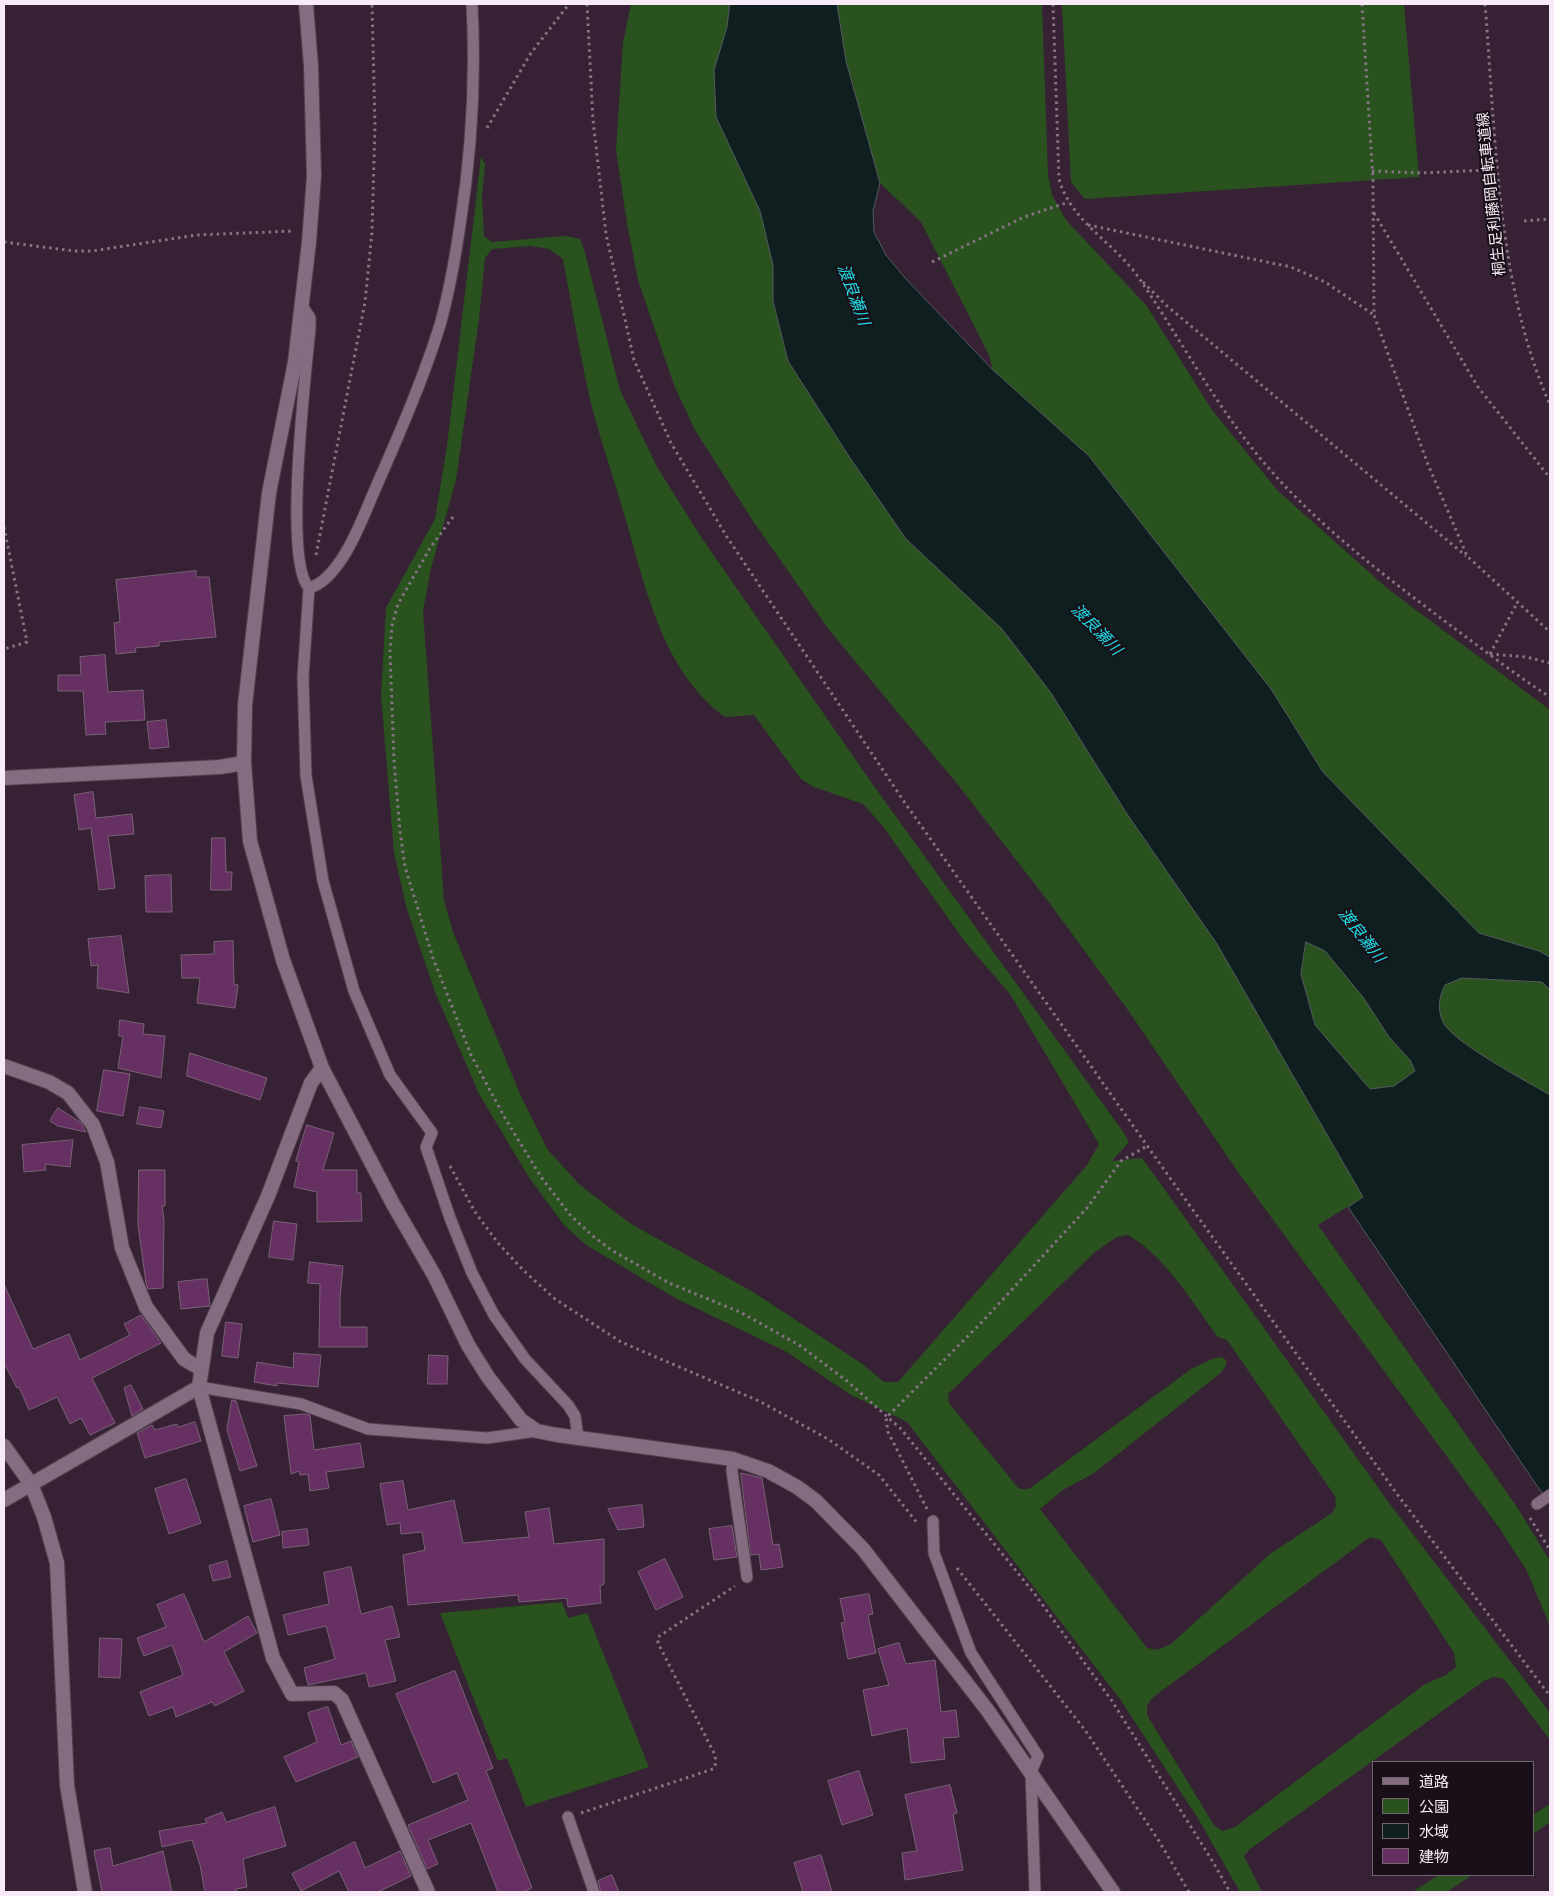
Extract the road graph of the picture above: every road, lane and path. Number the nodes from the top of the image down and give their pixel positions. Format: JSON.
{"nodes":[{"id":1,"x":306,"y":4,"type":"edge"},
{"id":2,"x":372,"y":4,"type":"edge"},
{"id":3,"x":472,"y":4,"type":"edge"},
{"id":4,"x":569,"y":4,"type":"edge"},
{"id":5,"x":587,"y":4,"type":"edge"},
{"id":6,"x":1053,"y":4,"type":"edge"},
{"id":7,"x":1362,"y":4,"type":"edge"},
{"id":8,"x":1485,"y":4,"type":"edge"},
{"id":9,"x":485,"y":132,"type":"dead end"},
{"id":10,"x":1488,"y":170,"type":"dead end"},
{"id":11,"x":1372,"y":171,"type":"junction"},
{"id":12,"x":1069,"y":202,"type":"junction"},
{"id":13,"x":1373,"y":212,"type":"junction"},
{"id":14,"x":1550,"y":219,"type":"edge"},
{"id":15,"x":1524,"y":221,"type":"dead end"},
{"id":16,"x":1088,"y":225,"type":"junction"},
{"id":17,"x":292,"y":239,"type":"dead end"},
{"id":18,"x":4,"y":242,"type":"edge"},
{"id":19,"x":932,"y":262,"type":"dead end"},
{"id":20,"x":1138,"y":276,"type":"junction"},
{"id":21,"x":303,"y":307,"type":"junction"},
{"id":22,"x":1374,"y":315,"type":"junction"},
{"id":23,"x":1550,"y":405,"type":"edge"},
{"id":24,"x":1550,"y":478,"type":"edge"},
{"id":25,"x":453,"y":517,"type":"dead end"},
{"id":26,"x":4,"y":527,"type":"edge"},
{"id":27,"x":1467,"y":556,"type":"junction"},
{"id":28,"x":309,"y":588,"type":"junction"},
{"id":29,"x":1517,"y":603,"type":"junction"},
{"id":30,"x":1550,"y":632,"type":"edge"},
{"id":31,"x":4,"y":648,"type":"edge"},
{"id":32,"x":1490,"y":654,"type":"junction"},
{"id":33,"x":1550,"y":663,"type":"edge"},
{"id":34,"x":1550,"y":697,"type":"edge"},
{"id":35,"x":244,"y":763,"type":"junction"},
{"id":36,"x":4,"y":778,"type":"edge"},
{"id":37,"x":4,"y":1066,"type":"edge"},
{"id":38,"x":322,"y":1068,"type":"junction"},
{"id":39,"x":1147,"y":1146,"type":"junction"},
{"id":40,"x":201,"y":1369,"type":"junction"},
{"id":41,"x":199,"y":1387,"type":"junction"},
{"id":42,"x":886,"y":1418,"type":"junction"},
{"id":43,"x":537,"y":1431,"type":"junction"},
{"id":44,"x":578,"y":1438,"type":"junction"},
{"id":45,"x":4,"y":1446,"type":"edge"},
{"id":46,"x":733,"y":1458,"type":"junction"},
{"id":47,"x":31,"y":1484,"type":"junction"},
{"id":48,"x":1550,"y":1496,"type":"edge"},
{"id":49,"x":4,"y":1500,"type":"edge"},
{"id":50,"x":1537,"y":1504,"type":"dead end"},
{"id":51,"x":1528,"y":1515,"type":"dead end"},
{"id":52,"x":933,"y":1521,"type":"joint"},
{"id":53,"x":1550,"y":1550,"type":"edge"},
{"id":54,"x":747,"y":1577,"type":"joint"},
{"id":55,"x":1550,"y":1696,"type":"edge"},
{"id":56,"x":1031,"y":1772,"type":"junction"},
{"id":57,"x":568,"y":1817,"type":"joint"},
{"id":58,"x":85,"y":1892,"type":"edge"},
{"id":59,"x":428,"y":1892,"type":"edge"},
{"id":60,"x":594,"y":1892,"type":"edge"},
{"id":61,"x":1035,"y":1892,"type":"edge"},
{"id":62,"x":1112,"y":1892,"type":"edge"},
{"id":63,"x":1230,"y":1892,"type":"edge"}],
"edges":[{"from":1,"to":21,"type":"street"},
{"from":2,"to":28,"type":"path"},
{"from":3,"to":28,"type":"lane"},
{"from":4,"to":9,"type":"path"},
{"from":5,"to":39,"type":"path"},
{"from":6,"to":12,"type":"path"},
{"from":7,"to":11,"type":"path"},
{"from":8,"to":23,"type":"path","name":"桐生足利藤岡自転車道線"},
{"from":10,"to":11,"type":"path"},
{"from":11,"to":13,"type":"path"},
{"from":12,"to":16,"type":"path"},
{"from":12,"to":19,"type":"path"},
{"from":13,"to":22,"type":"path"},
{"from":13,"to":24,"type":"path"},
{"from":14,"to":15,"type":"path"},
{"from":16,"to":20,"type":"path"},
{"from":16,"to":22,"type":"path"},
{"from":17,"to":18,"type":"path"},
{"from":20,"to":27,"type":"path"},
{"from":20,"to":32,"type":"path"},
{"from":21,"to":28,"type":"lane"},
{"from":21,"to":35,"type":"street"},
{"from":22,"to":27,"type":"path"},
{"from":25,"to":42,"type":"path"},
{"from":26,"to":31,"type":"path"},
{"from":27,"to":29,"type":"path"},
{"from":28,"to":44,"type":"lane"},
{"from":29,"to":30,"type":"path"},
{"from":29,"to":32,"type":"path"},
{"from":32,"to":33,"type":"path"},
{"from":32,"to":34,"type":"path"},
{"from":35,"to":36,"type":"street"},
{"from":35,"to":38,"type":"street"},
{"from":37,"to":40,"type":"street"},
{"from":38,"to":40,"type":"street"},
{"from":38,"to":43,"type":"street"},
{"from":39,"to":42,"type":"path"},
{"from":39,"to":55,"type":"path"},
{"from":40,"to":41,"type":"street"},
{"from":41,"to":43,"type":"lane"},
{"from":41,"to":47,"type":"street"},
{"from":41,"to":59,"type":"street"},
{"from":42,"to":52,"type":"path"},
{"from":42,"to":63,"type":"path"},
{"from":43,"to":44,"type":"street"},
{"from":44,"to":46,"type":"street"},
{"from":45,"to":47,"type":"street"},
{"from":46,"to":54,"type":"lane"},
{"from":46,"to":56,"type":"street"},
{"from":47,"to":49,"type":"street"},
{"from":47,"to":58,"type":"street"},
{"from":48,"to":50,"type":"lane"},
{"from":51,"to":53,"type":"path"},
{"from":52,"to":56,"type":"lane"},
{"from":54,"to":57,"type":"path"},
{"from":56,"to":61,"type":"lane"},
{"from":56,"to":62,"type":"street"},
{"from":57,"to":60,"type":"lane"}]}
